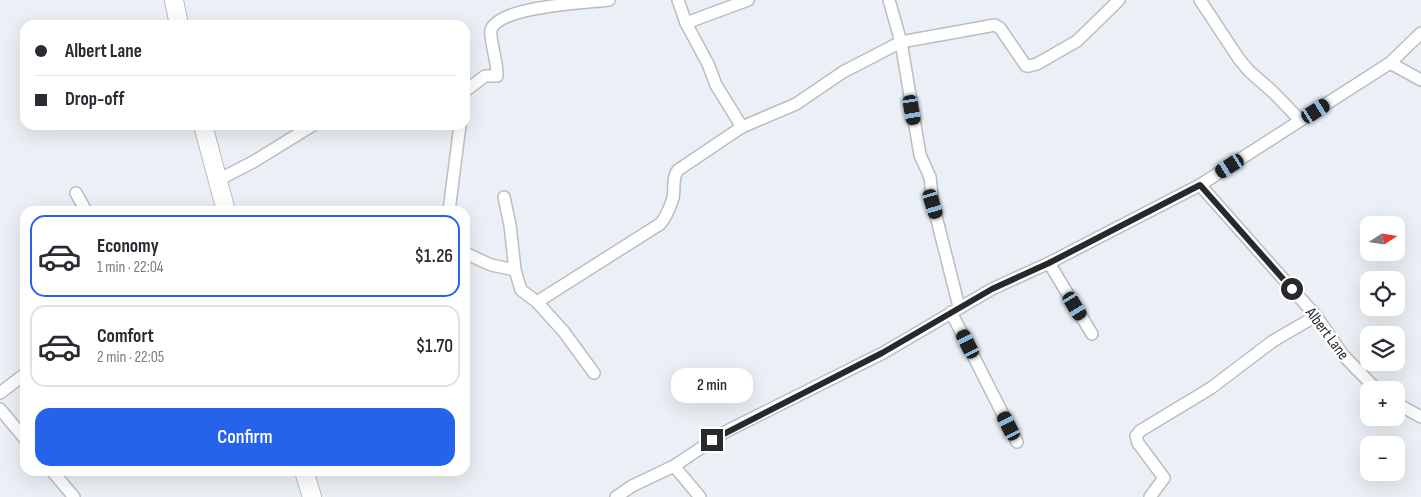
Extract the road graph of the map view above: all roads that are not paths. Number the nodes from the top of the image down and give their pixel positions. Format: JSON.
{"nodes":[{"id":1,"x":174,"y":0,"type":"edge"},
{"id":2,"x":609,"y":0,"type":"edge"},
{"id":3,"x":678,"y":0,"type":"edge"},
{"id":4,"x":748,"y":0,"type":"edge"},
{"id":5,"x":889,"y":0,"type":"edge"},
{"id":6,"x":1120,"y":0,"type":"edge"},
{"id":7,"x":1206,"y":2,"type":"edge"},
{"id":8,"x":179,"y":20,"type":"edge"},
{"id":9,"x":686,"y":23,"type":"junction"},
{"id":10,"x":1421,"y":33,"type":"edge"},
{"id":11,"x":900,"y":42,"type":"junction"},
{"id":12,"x":1390,"y":63,"type":"junction"},
{"id":13,"x":1421,"y":80,"type":"edge"},
{"id":14,"x":470,"y":87,"type":"edge"},
{"id":15,"x":1300,"y":120,"type":"junction"},
{"id":16,"x":742,"y":127,"type":"junction"},
{"id":17,"x":204,"y":130,"type":"edge"},
{"id":18,"x":305,"y":130,"type":"edge"},
{"id":19,"x":459,"y":130,"type":"edge"},
{"id":20,"x":218,"y":180,"type":"junction"},
{"id":21,"x":1200,"y":185,"type":"junction"},
{"id":22,"x":76,"y":193,"type":"dead end"},
{"id":23,"x":504,"y":197,"type":"dead end"},
{"id":24,"x":83,"y":206,"type":"edge"},
{"id":25,"x":225,"y":206,"type":"edge"},
{"id":26,"x":450,"y":206,"type":"edge"},
{"id":27,"x":470,"y":255,"type":"edge"},
{"id":28,"x":1049,"y":263,"type":"junction"},
{"id":29,"x":515,"y":270,"type":"junction"},
{"id":30,"x":537,"y":302,"type":"junction"},
{"id":31,"x":955,"y":310,"type":"junction"},
{"id":32,"x":1316,"y":316,"type":"junction"},
{"id":33,"x":1092,"y":334,"type":"dead end"},
{"id":34,"x":594,"y":372,"type":"dead end"},
{"id":35,"x":20,"y":378,"type":"edge"},
{"id":36,"x":1368,"y":381,"type":"edge"},
{"id":37,"x":0,"y":394,"type":"edge"},
{"id":38,"x":1405,"y":408,"type":"edge"},
{"id":39,"x":0,"y":409,"type":"edge"},
{"id":40,"x":1421,"y":417,"type":"edge"},
{"id":41,"x":20,"y":433,"type":"edge"},
{"id":42,"x":1017,"y":442,"type":"dead end"},
{"id":43,"x":674,"y":466,"type":"junction"},
{"id":44,"x":56,"y":476,"type":"edge"},
{"id":45,"x":306,"y":476,"type":"edge"},
{"id":46,"x":74,"y":497,"type":"edge"},
{"id":47,"x":312,"y":497,"type":"edge"},
{"id":48,"x":616,"y":497,"type":"edge"},
{"id":49,"x":700,"y":497,"type":"edge"},
{"id":50,"x":1150,"y":497,"type":"edge"}],
"edges":[{"from":1,"to":8,"type":"main road"},
{"from":2,"to":14,"type":"street"},
{"from":3,"to":9,"type":"street"},
{"from":4,"to":9,"type":"street"},
{"from":5,"to":11,"type":"street"},
{"from":6,"to":11,"type":"street"},
{"from":7,"to":15,"type":"street"},
{"from":9,"to":16,"type":"street"},
{"from":10,"to":12,"type":"street"},
{"from":11,"to":16,"type":"street"},
{"from":11,"to":31,"type":"street"},
{"from":12,"to":13,"type":"street"},
{"from":12,"to":15,"type":"street"},
{"from":15,"to":21,"type":"street"},
{"from":16,"to":30,"type":"street"},
{"from":17,"to":20,"type":"main road"},
{"from":18,"to":20,"type":"street"},
{"from":19,"to":26,"type":"street"},
{"from":20,"to":25,"type":"main road"},
{"from":21,"to":28,"type":"street"},
{"from":21,"to":32,"type":"street","name":"Albert Lane"},
{"from":22,"to":24,"type":"street"},
{"from":23,"to":29,"type":"street"},
{"from":27,"to":29,"type":"street"},
{"from":28,"to":31,"type":"street"},
{"from":28,"to":33,"type":"street"},
{"from":29,"to":30,"type":"street"},
{"from":30,"to":34,"type":"street"},
{"from":31,"to":42,"type":"street"},
{"from":31,"to":43,"type":"street"},
{"from":32,"to":36,"type":"street","name":"Albert Lane"},
{"from":32,"to":50,"type":"street"},
{"from":35,"to":37,"type":"street"},
{"from":38,"to":40,"type":"street"},
{"from":39,"to":41,"type":"street"},
{"from":43,"to":48,"type":"street"},
{"from":43,"to":49,"type":"street"},
{"from":44,"to":46,"type":"street"},
{"from":45,"to":47,"type":"main road"}]}
